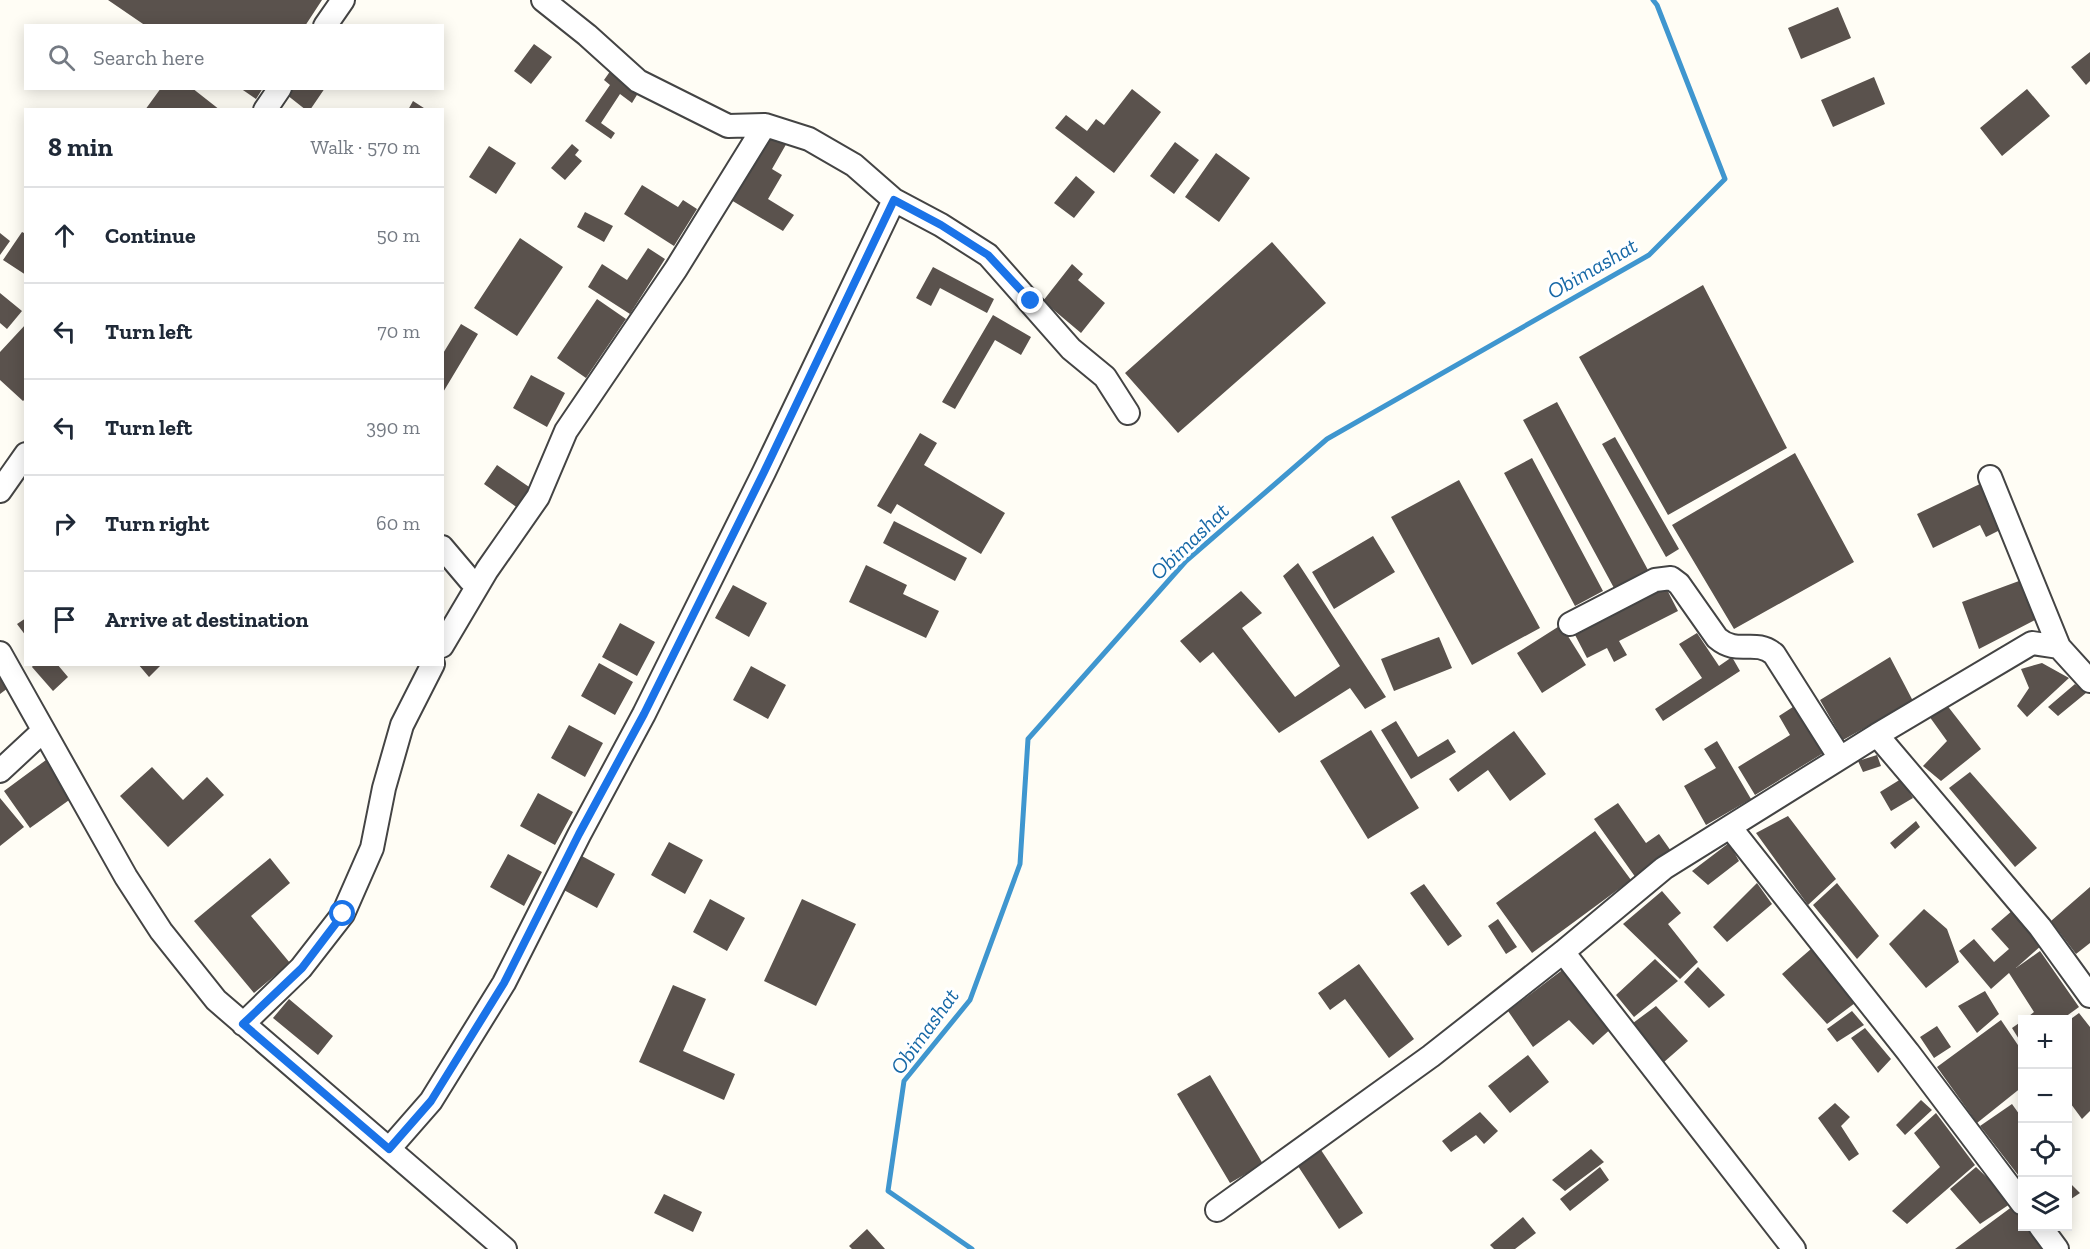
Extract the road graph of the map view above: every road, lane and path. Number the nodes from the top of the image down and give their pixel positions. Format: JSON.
{"nodes":[{"id":1,"x":343,"y":0,"type":"edge"},
{"id":2,"x":543,"y":0,"type":"edge"},
{"id":3,"x":326,"y":24,"type":"edge"},
{"id":4,"x":279,"y":90,"type":"edge"},
{"id":5,"x":266,"y":108,"type":"edge"},
{"id":6,"x":765,"y":125,"type":"junction"},
{"id":7,"x":894,"y":200,"type":"junction"},
{"id":8,"x":1128,"y":413,"type":"dead end"},
{"id":9,"x":24,"y":457,"type":"edge"},
{"id":10,"x":1990,"y":477,"type":"dead end"},
{"id":11,"x":0,"y":491,"type":"edge"},
{"id":12,"x":444,"y":549,"type":"edge"},
{"id":13,"x":470,"y":580,"type":"dead end"},
{"id":14,"x":1570,"y":624,"type":"dead end"},
{"id":15,"x":444,"y":642,"type":"edge"},
{"id":16,"x":2060,"y":647,"type":"junction"},
{"id":17,"x":0,"y":653,"type":"edge"},
{"id":18,"x":432,"y":666,"type":"edge"},
{"id":19,"x":2085,"y":667,"type":"edge"},
{"id":20,"x":43,"y":731,"type":"junction"},
{"id":21,"x":1877,"y":735,"type":"junction"},
{"id":22,"x":1840,"y":758,"type":"junction"},
{"id":23,"x":0,"y":771,"type":"edge"},
{"id":24,"x":1730,"y":827,"type":"junction"},
{"id":25,"x":1563,"y":952,"type":"junction"},
{"id":26,"x":2090,"y":996,"type":"edge"},
{"id":27,"x":243,"y":1024,"type":"junction"},
{"id":28,"x":389,"y":1149,"type":"junction"},
{"id":29,"x":2018,"y":1198,"type":"edge"},
{"id":30,"x":1217,"y":1210,"type":"dead end"},
{"id":31,"x":2043,"y":1231,"type":"edge"},
{"id":32,"x":505,"y":1249,"type":"edge"},
{"id":33,"x":1794,"y":1249,"type":"edge"},
{"id":34,"x":2057,"y":1249,"type":"edge"}],
"edges":[{"from":1,"to":3,"type":"street"},
{"from":2,"to":6,"type":"street"},
{"from":4,"to":5,"type":"street"},
{"from":6,"to":7,"type":"street"},
{"from":6,"to":15,"type":"street"},
{"from":7,"to":8,"type":"street"},
{"from":7,"to":28,"type":"street"},
{"from":9,"to":11,"type":"street"},
{"from":10,"to":16,"type":"street"},
{"from":12,"to":13,"type":"street"},
{"from":14,"to":22,"type":"street"},
{"from":16,"to":19,"type":"street"},
{"from":16,"to":21,"type":"street"},
{"from":17,"to":20,"type":"street"},
{"from":18,"to":27,"type":"street"},
{"from":20,"to":23,"type":"street"},
{"from":20,"to":27,"type":"street"},
{"from":21,"to":22,"type":"street"},
{"from":21,"to":26,"type":"street"},
{"from":22,"to":24,"type":"street"},
{"from":24,"to":25,"type":"street"},
{"from":24,"to":29,"type":"street"},
{"from":25,"to":30,"type":"street"},
{"from":25,"to":33,"type":"street"},
{"from":27,"to":28,"type":"street"},
{"from":28,"to":32,"type":"street"},
{"from":31,"to":34,"type":"street"}]}
